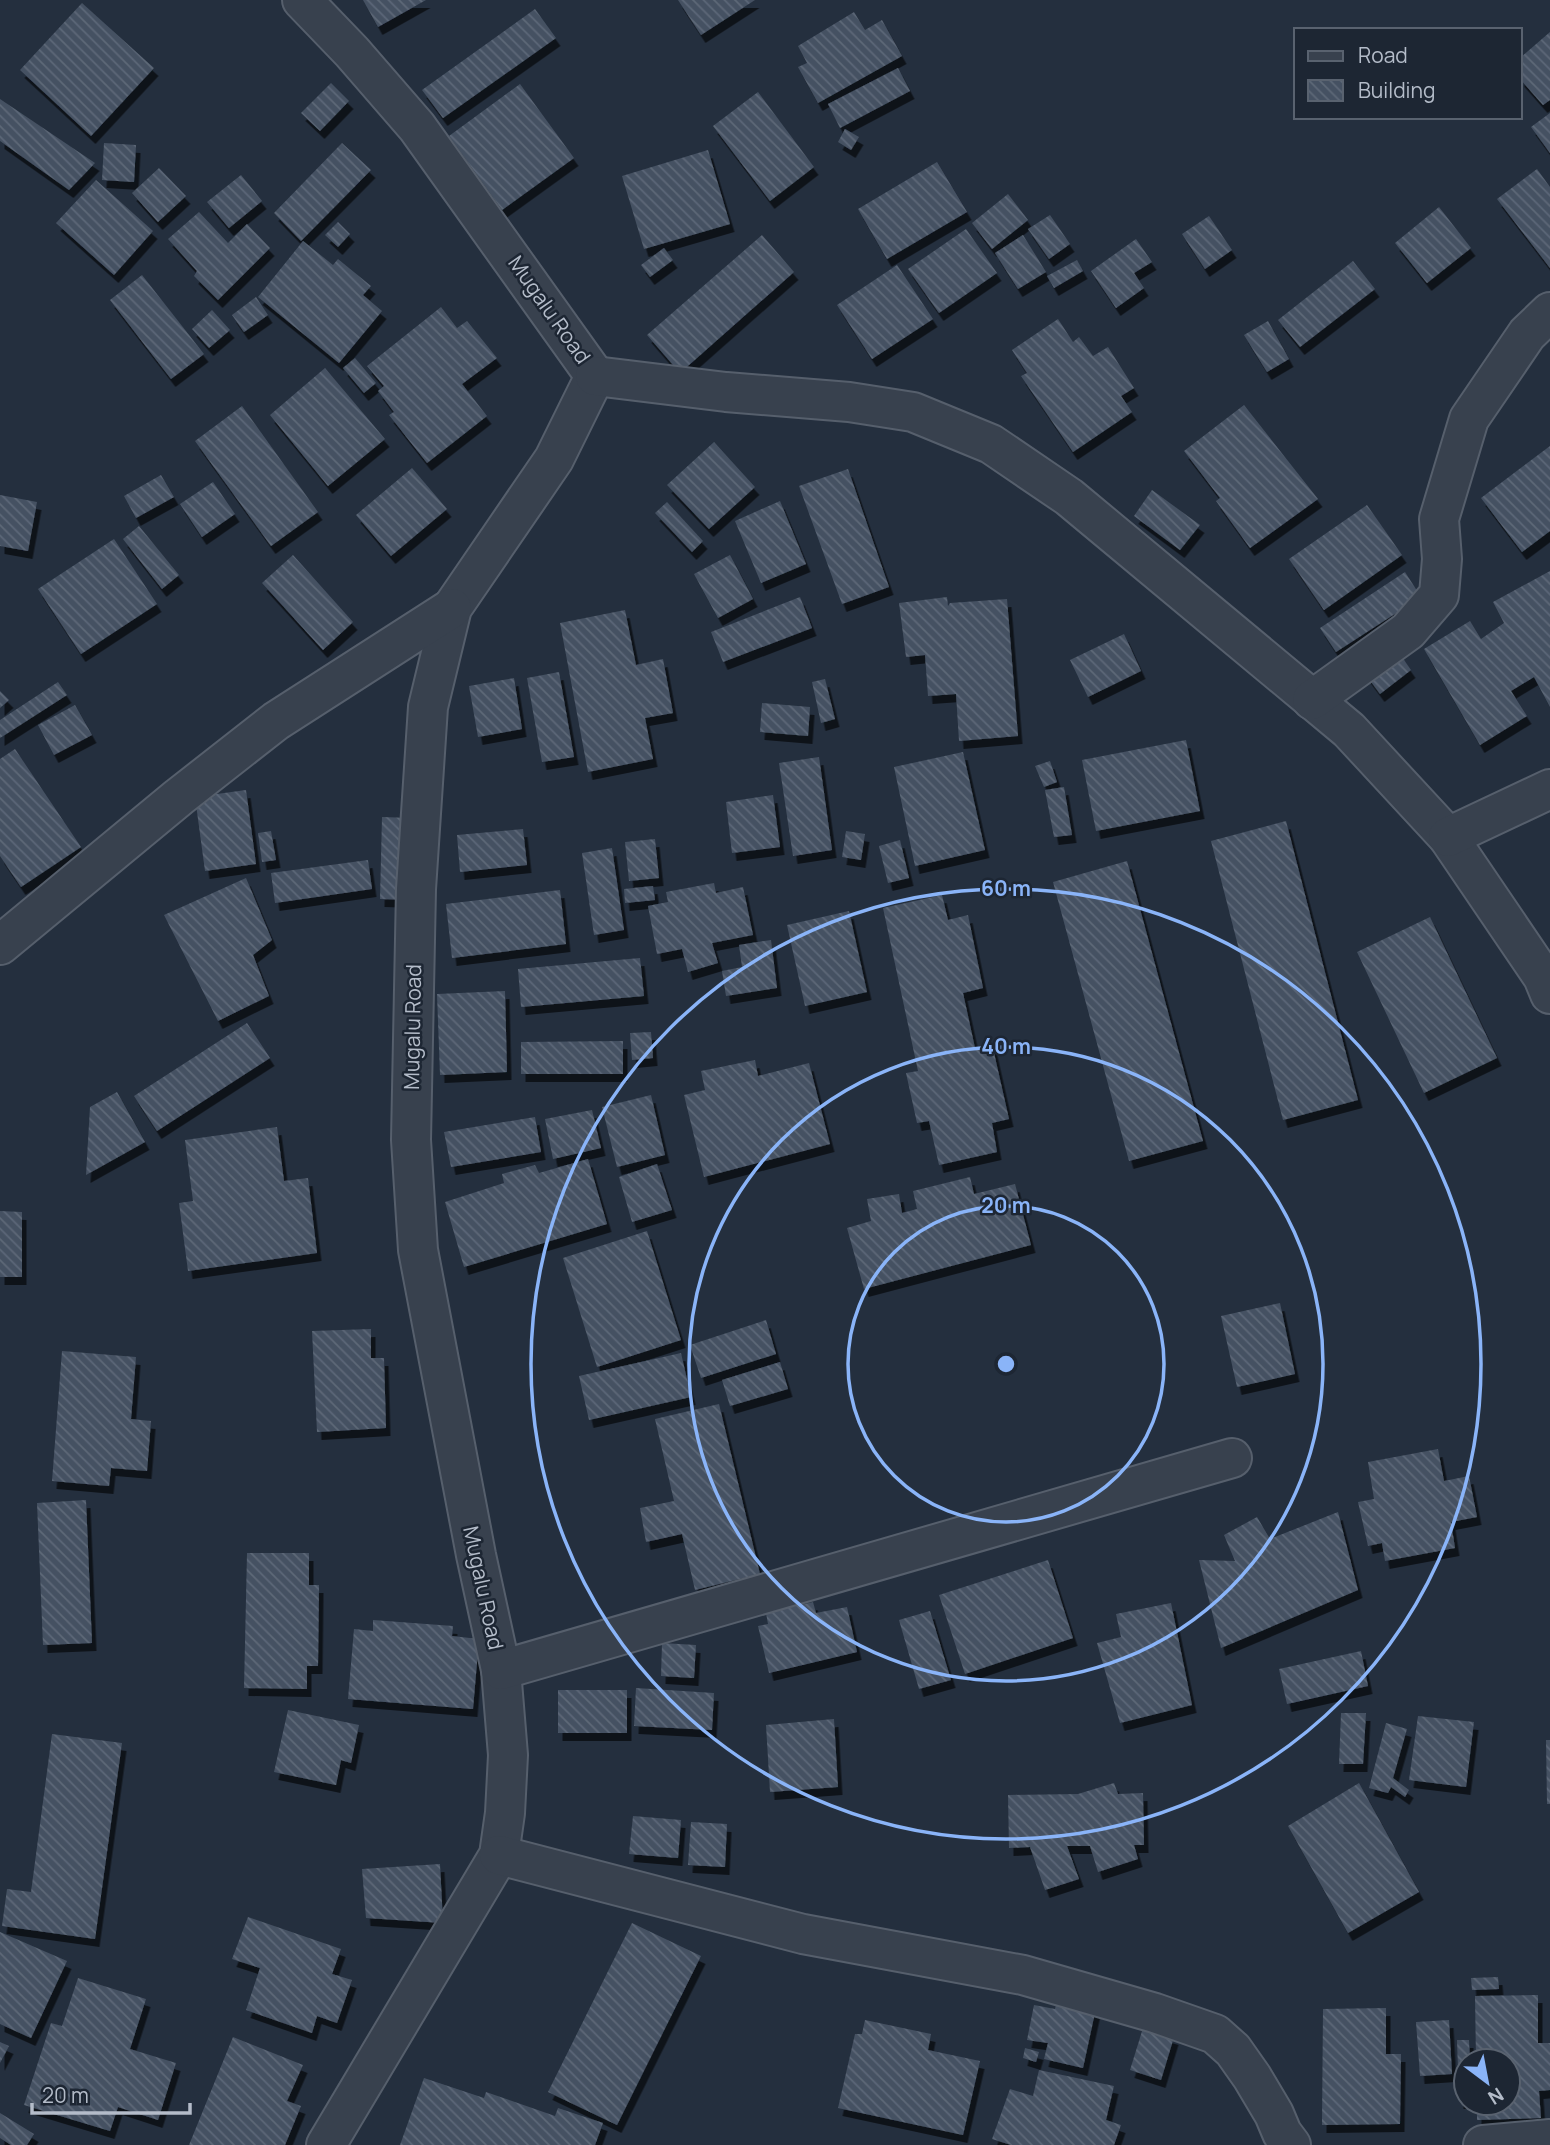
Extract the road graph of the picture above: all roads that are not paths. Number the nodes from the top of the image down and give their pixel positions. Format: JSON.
{"nodes":[{"id":1,"x":302,"y":0,"type":"edge"},
{"id":2,"x":1550,"y":313,"type":"edge"},
{"id":3,"x":595,"y":376,"type":"junction"},
{"id":4,"x":452,"y":608,"type":"junction"},
{"id":5,"x":1312,"y":700,"type":"junction"},
{"id":6,"x":1550,"y":789,"type":"edge"},
{"id":7,"x":1448,"y":837,"type":"junction"},
{"id":8,"x":0,"y":945,"type":"edge"},
{"id":9,"x":1550,"y":994,"type":"edge"},
{"id":10,"x":1232,"y":1458,"type":"dead end"},
{"id":11,"x":501,"y":1670,"type":"junction"},
{"id":12,"x":499,"y":1854,"type":"junction"},
{"id":13,"x":1550,"y":2139,"type":"edge"},
{"id":14,"x":326,"y":2145,"type":"edge"},
{"id":15,"x":1291,"y":2145,"type":"edge"},
{"id":16,"x":1483,"y":2145,"type":"edge"}],
"edges":[{"from":1,"to":3,"type":"street","name":"Mugalu Road"},
{"from":2,"to":5,"type":"street"},
{"from":3,"to":4,"type":"street","name":"Mugalu Road"},
{"from":3,"to":5,"type":"street"},
{"from":4,"to":8,"type":"street"},
{"from":4,"to":11,"type":"street","name":"Mugalu Road"},
{"from":5,"to":7,"type":"street"},
{"from":6,"to":7,"type":"street"},
{"from":7,"to":9,"type":"street"},
{"from":10,"to":11,"type":"street"},
{"from":11,"to":12,"type":"street","name":"Mugalu Road"},
{"from":12,"to":14,"type":"street","name":"Mugalu Road"},
{"from":12,"to":15,"type":"street"},
{"from":13,"to":16,"type":"street"}]}
